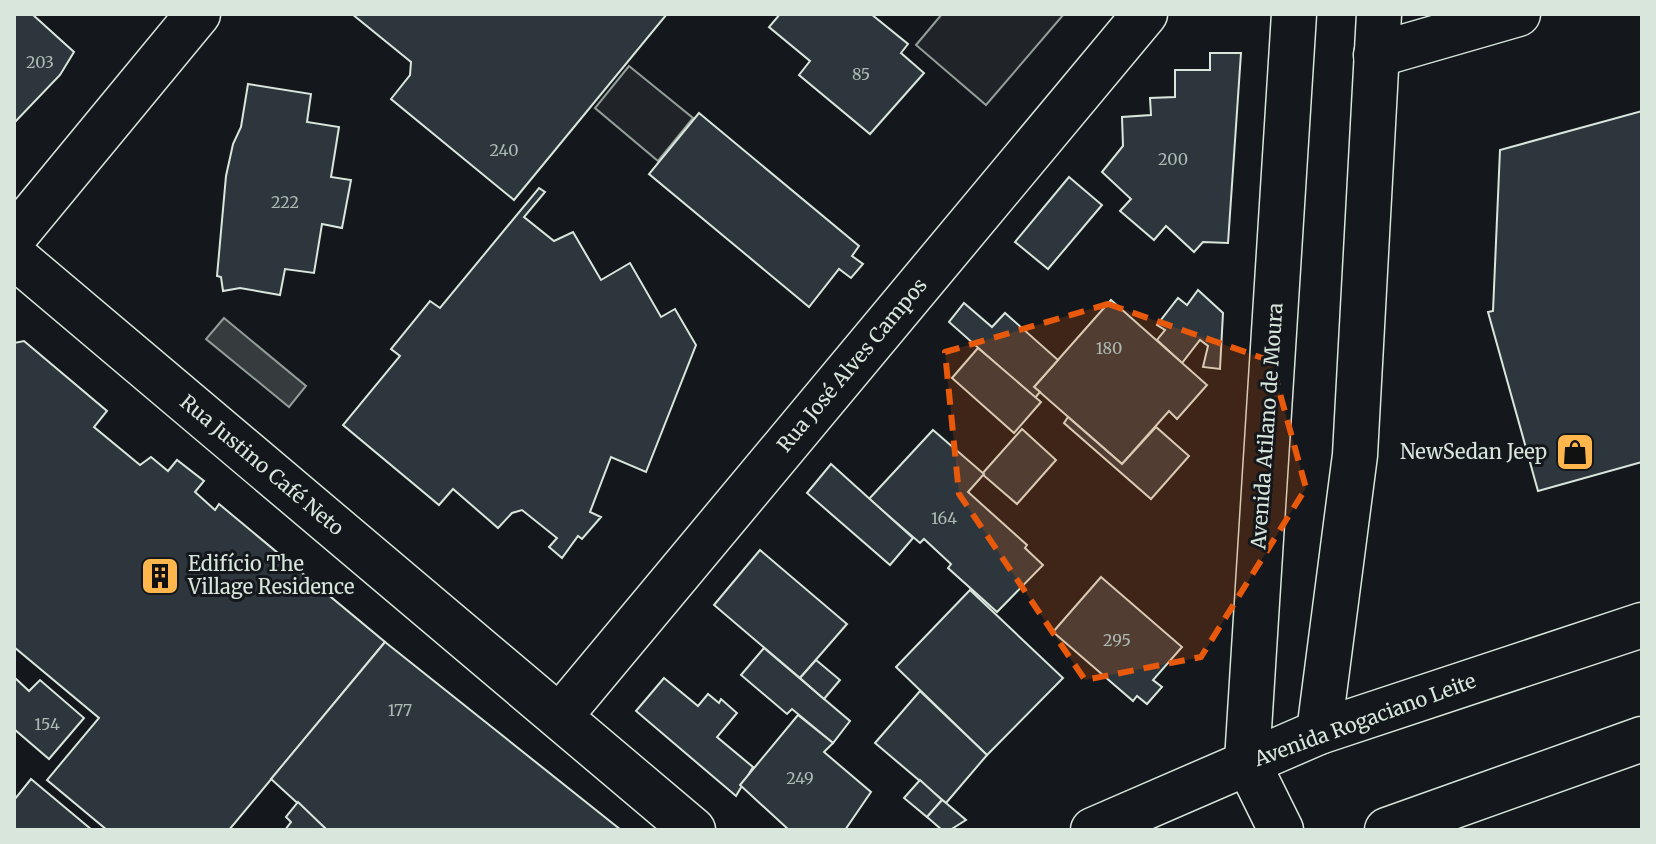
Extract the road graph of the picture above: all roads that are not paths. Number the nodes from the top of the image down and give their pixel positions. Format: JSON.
{"nodes":[{"id":1,"x":198,"y":14,"type":"edge"},
{"id":2,"x":1145,"y":14,"type":"edge"},
{"id":3,"x":1294,"y":14,"type":"edge"},
{"id":4,"x":1518,"y":14,"type":"edge"},
{"id":5,"x":1378,"y":35,"type":"edge"},
{"id":6,"x":14,"y":237,"type":"edge"},
{"id":7,"x":14,"y":256,"type":"edge"},
{"id":8,"x":1642,"y":625,"type":"edge"},
{"id":9,"x":560,"y":716,"type":"junction"},
{"id":10,"x":1319,"y":732,"type":"junction"},
{"id":11,"x":1642,"y":739,"type":"edge"},
{"id":12,"x":1247,"y":761,"type":"junction"},
{"id":13,"x":693,"y":830,"type":"edge"},
{"id":14,"x":1093,"y":830,"type":"edge"},
{"id":15,"x":1281,"y":830,"type":"edge"},
{"id":16,"x":1387,"y":830,"type":"edge"}],
"edges":[{"from":1,"to":6,"type":"street"},
{"from":2,"to":9,"type":"street","name":"Rua José Alves Campos"},
{"from":3,"to":12,"type":"street","name":"Avenida Atilano de Moura"},
{"from":4,"to":5,"type":"street"},
{"from":5,"to":10,"type":"street"},
{"from":7,"to":9,"type":"street","name":"Rua Justino Café Neto"},
{"from":8,"to":10,"type":"street","name":"Avenida Rogaciano Leite"},
{"from":9,"to":13,"type":"street","name":"Rua Justino Café Neto"},
{"from":10,"to":12,"type":"street","name":"Avenida Rogaciano Leite"},
{"from":11,"to":16,"type":"street"},
{"from":12,"to":14,"type":"street","name":"Avenida Rogaciano Leite"},
{"from":12,"to":15,"type":"street","name":"Avenida Atilano de Moura"}]}
